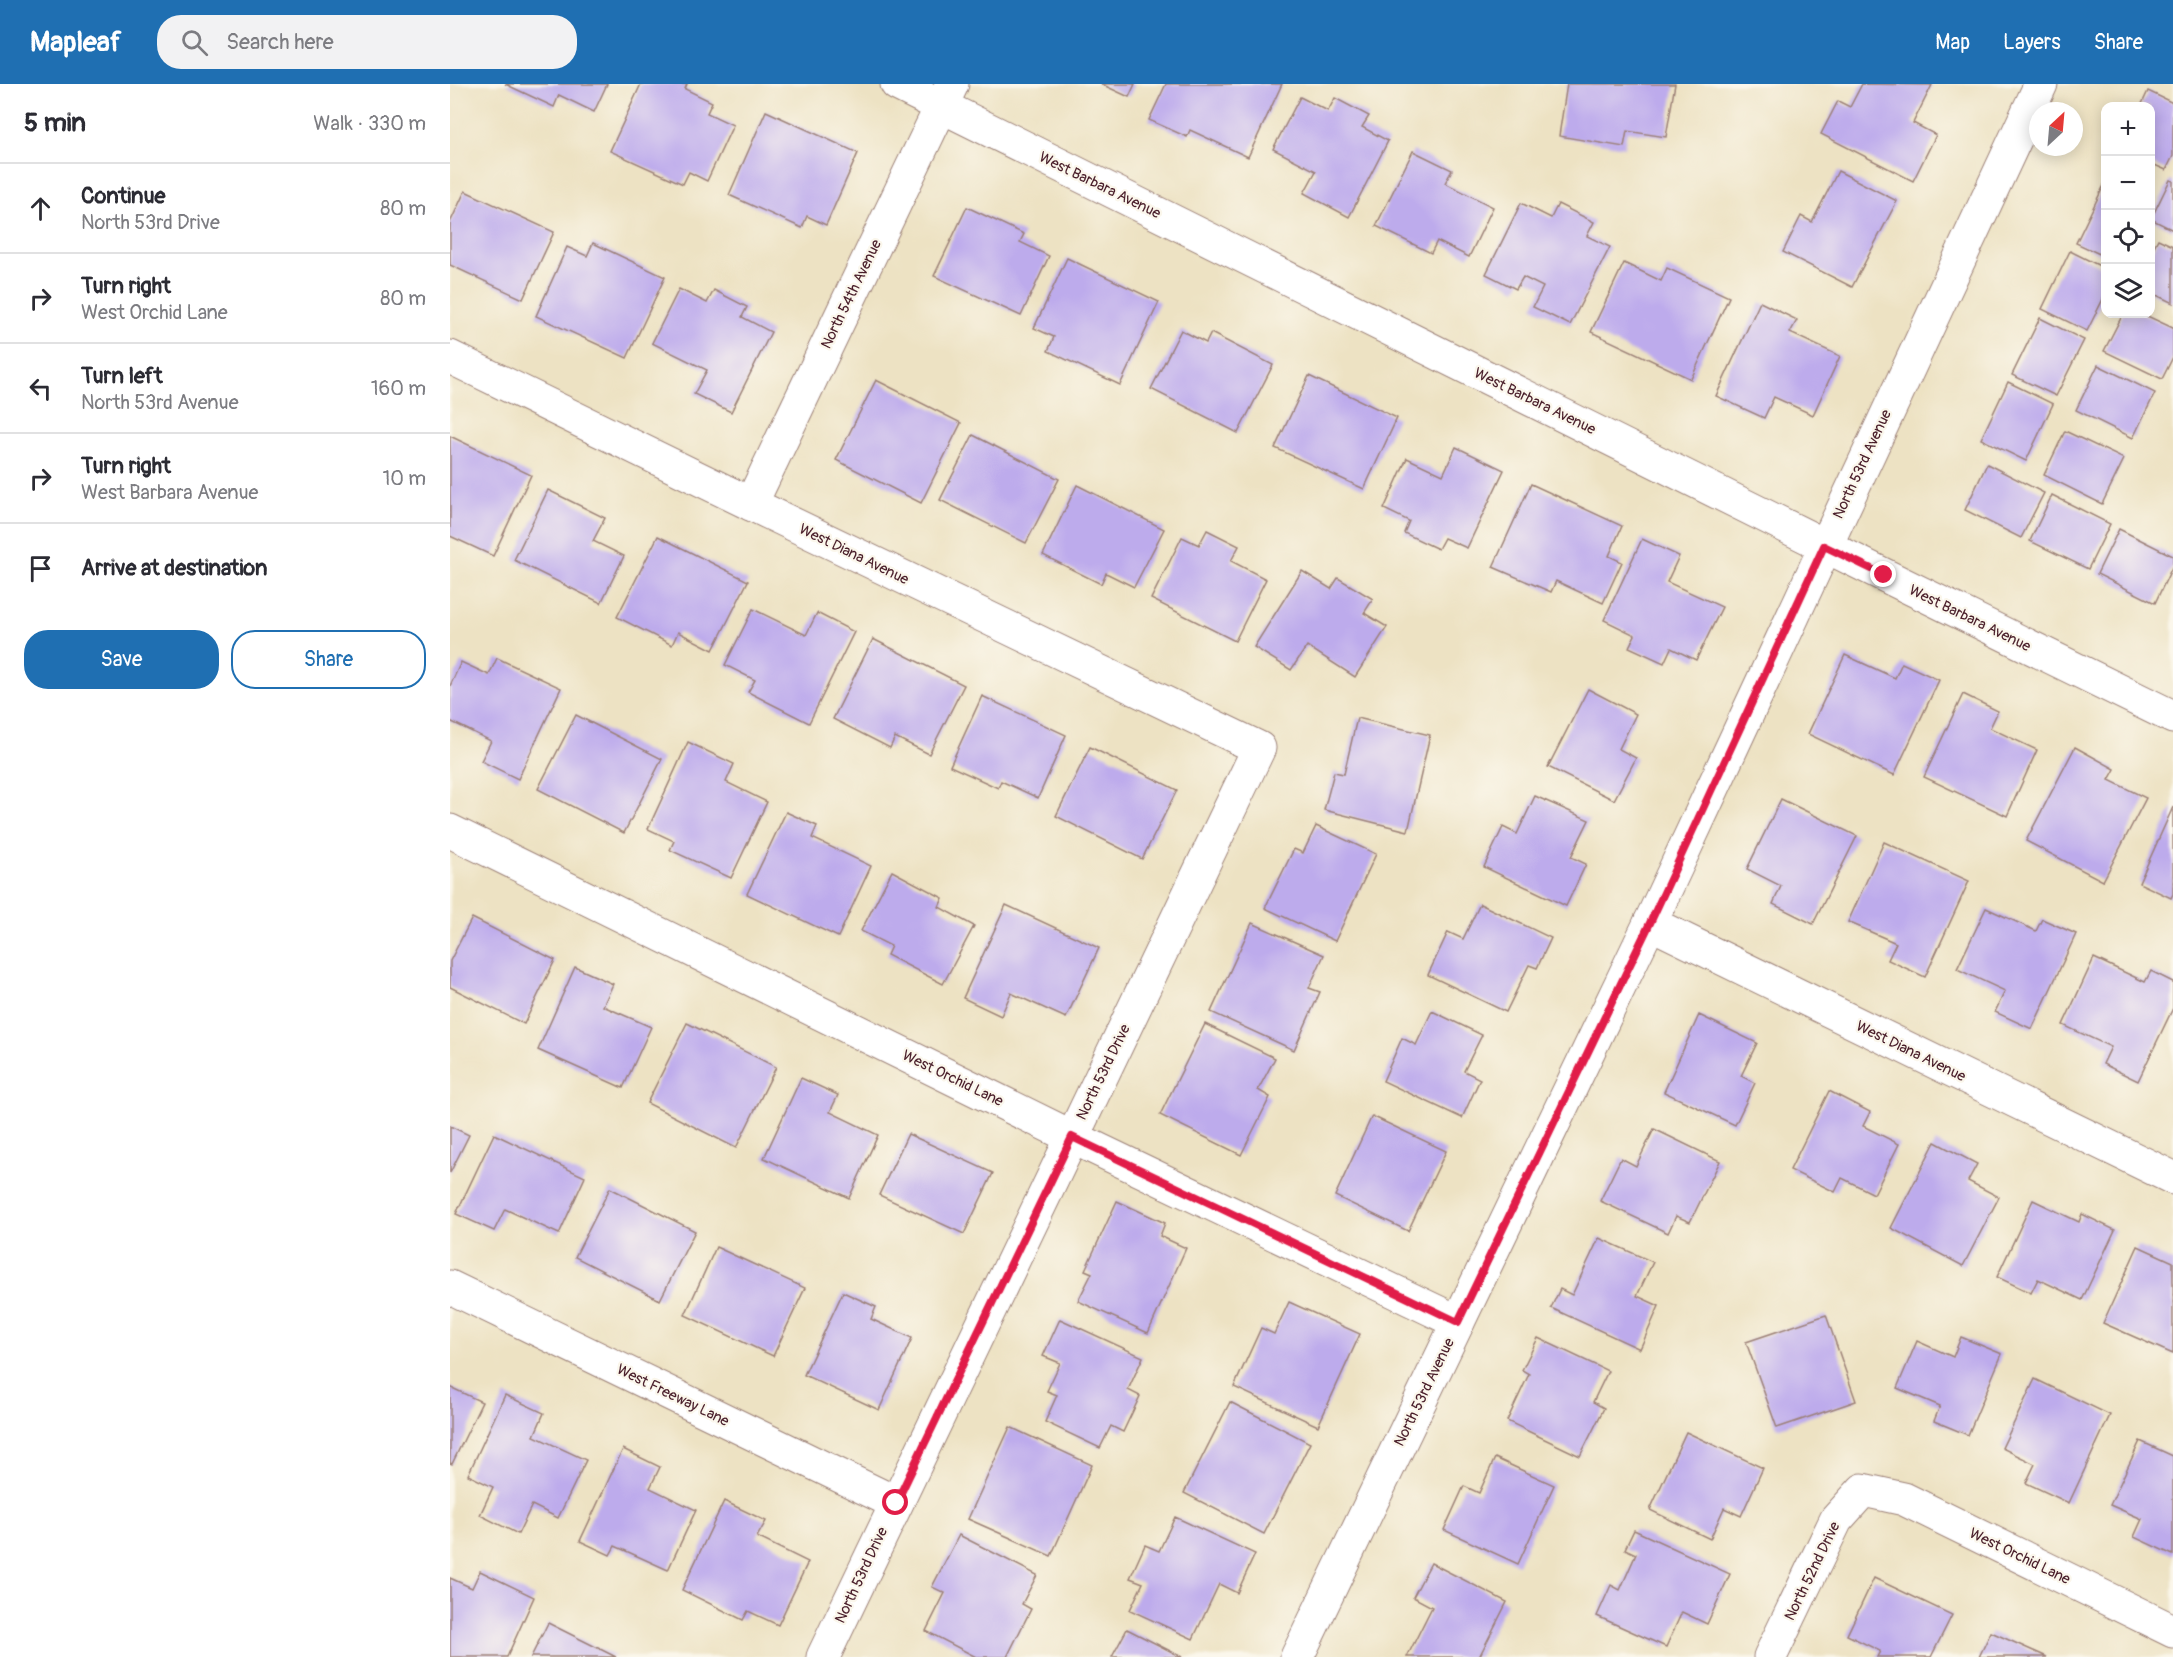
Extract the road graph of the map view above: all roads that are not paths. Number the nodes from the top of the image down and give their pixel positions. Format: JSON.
{"nodes":[{"id":1,"x":897,"y":84,"type":"edge"},
{"id":2,"x":2041,"y":84,"type":"edge"},
{"id":3,"x":947,"y":95,"type":"edge"},
{"id":4,"x":450,"y":357,"type":"edge"},
{"id":5,"x":750,"y":504,"type":"junction"},
{"id":6,"x":1824,"y":546,"type":"junction"},
{"id":7,"x":2173,"y":717,"type":"edge"},
{"id":8,"x":1259,"y":748,"type":"joint"},
{"id":9,"x":450,"y":831,"type":"edge"},
{"id":10,"x":1650,"y":923,"type":"junction"},
{"id":11,"x":1072,"y":1137,"type":"junction"},
{"id":12,"x":2173,"y":1178,"type":"edge"},
{"id":13,"x":450,"y":1287,"type":"edge"},
{"id":14,"x":1458,"y":1322,"type":"junction"},
{"id":15,"x":1863,"y":1490,"type":"joint"},
{"id":16,"x":896,"y":1503,"type":"junction"},
{"id":17,"x":2173,"y":1631,"type":"edge"},
{"id":18,"x":823,"y":1657,"type":"edge"},
{"id":19,"x":1297,"y":1657,"type":"edge"},
{"id":20,"x":1770,"y":1657,"type":"edge"}],
"edges":[{"from":1,"to":3,"type":"street","name":"West Barbara Avenue"},
{"from":2,"to":6,"type":"street","name":"North 53rd Avenue"},
{"from":3,"to":5,"type":"street","name":"North 54th Avenue"},
{"from":3,"to":6,"type":"street","name":"West Barbara Avenue"},
{"from":4,"to":5,"type":"street","name":"West Diana Avenue"},
{"from":5,"to":8,"type":"street","name":"West Diana Avenue"},
{"from":6,"to":7,"type":"street","name":"West Barbara Avenue"},
{"from":6,"to":10,"type":"street","name":"North 53rd Avenue"},
{"from":8,"to":11,"type":"street","name":"North 53rd Drive"},
{"from":9,"to":11,"type":"street","name":"West Orchid Lane"},
{"from":10,"to":12,"type":"street","name":"West Diana Avenue"},
{"from":10,"to":14,"type":"street","name":"North 53rd Avenue"},
{"from":11,"to":14,"type":"street","name":"West Orchid Lane"},
{"from":11,"to":16,"type":"street","name":"North 53rd Drive"},
{"from":13,"to":16,"type":"street","name":"West Freeway Lane"},
{"from":14,"to":19,"type":"street","name":"North 53rd Avenue"},
{"from":15,"to":17,"type":"street","name":"West Orchid Lane"},
{"from":15,"to":20,"type":"street","name":"North 52nd Drive"},
{"from":16,"to":18,"type":"street","name":"North 53rd Drive"}]}
